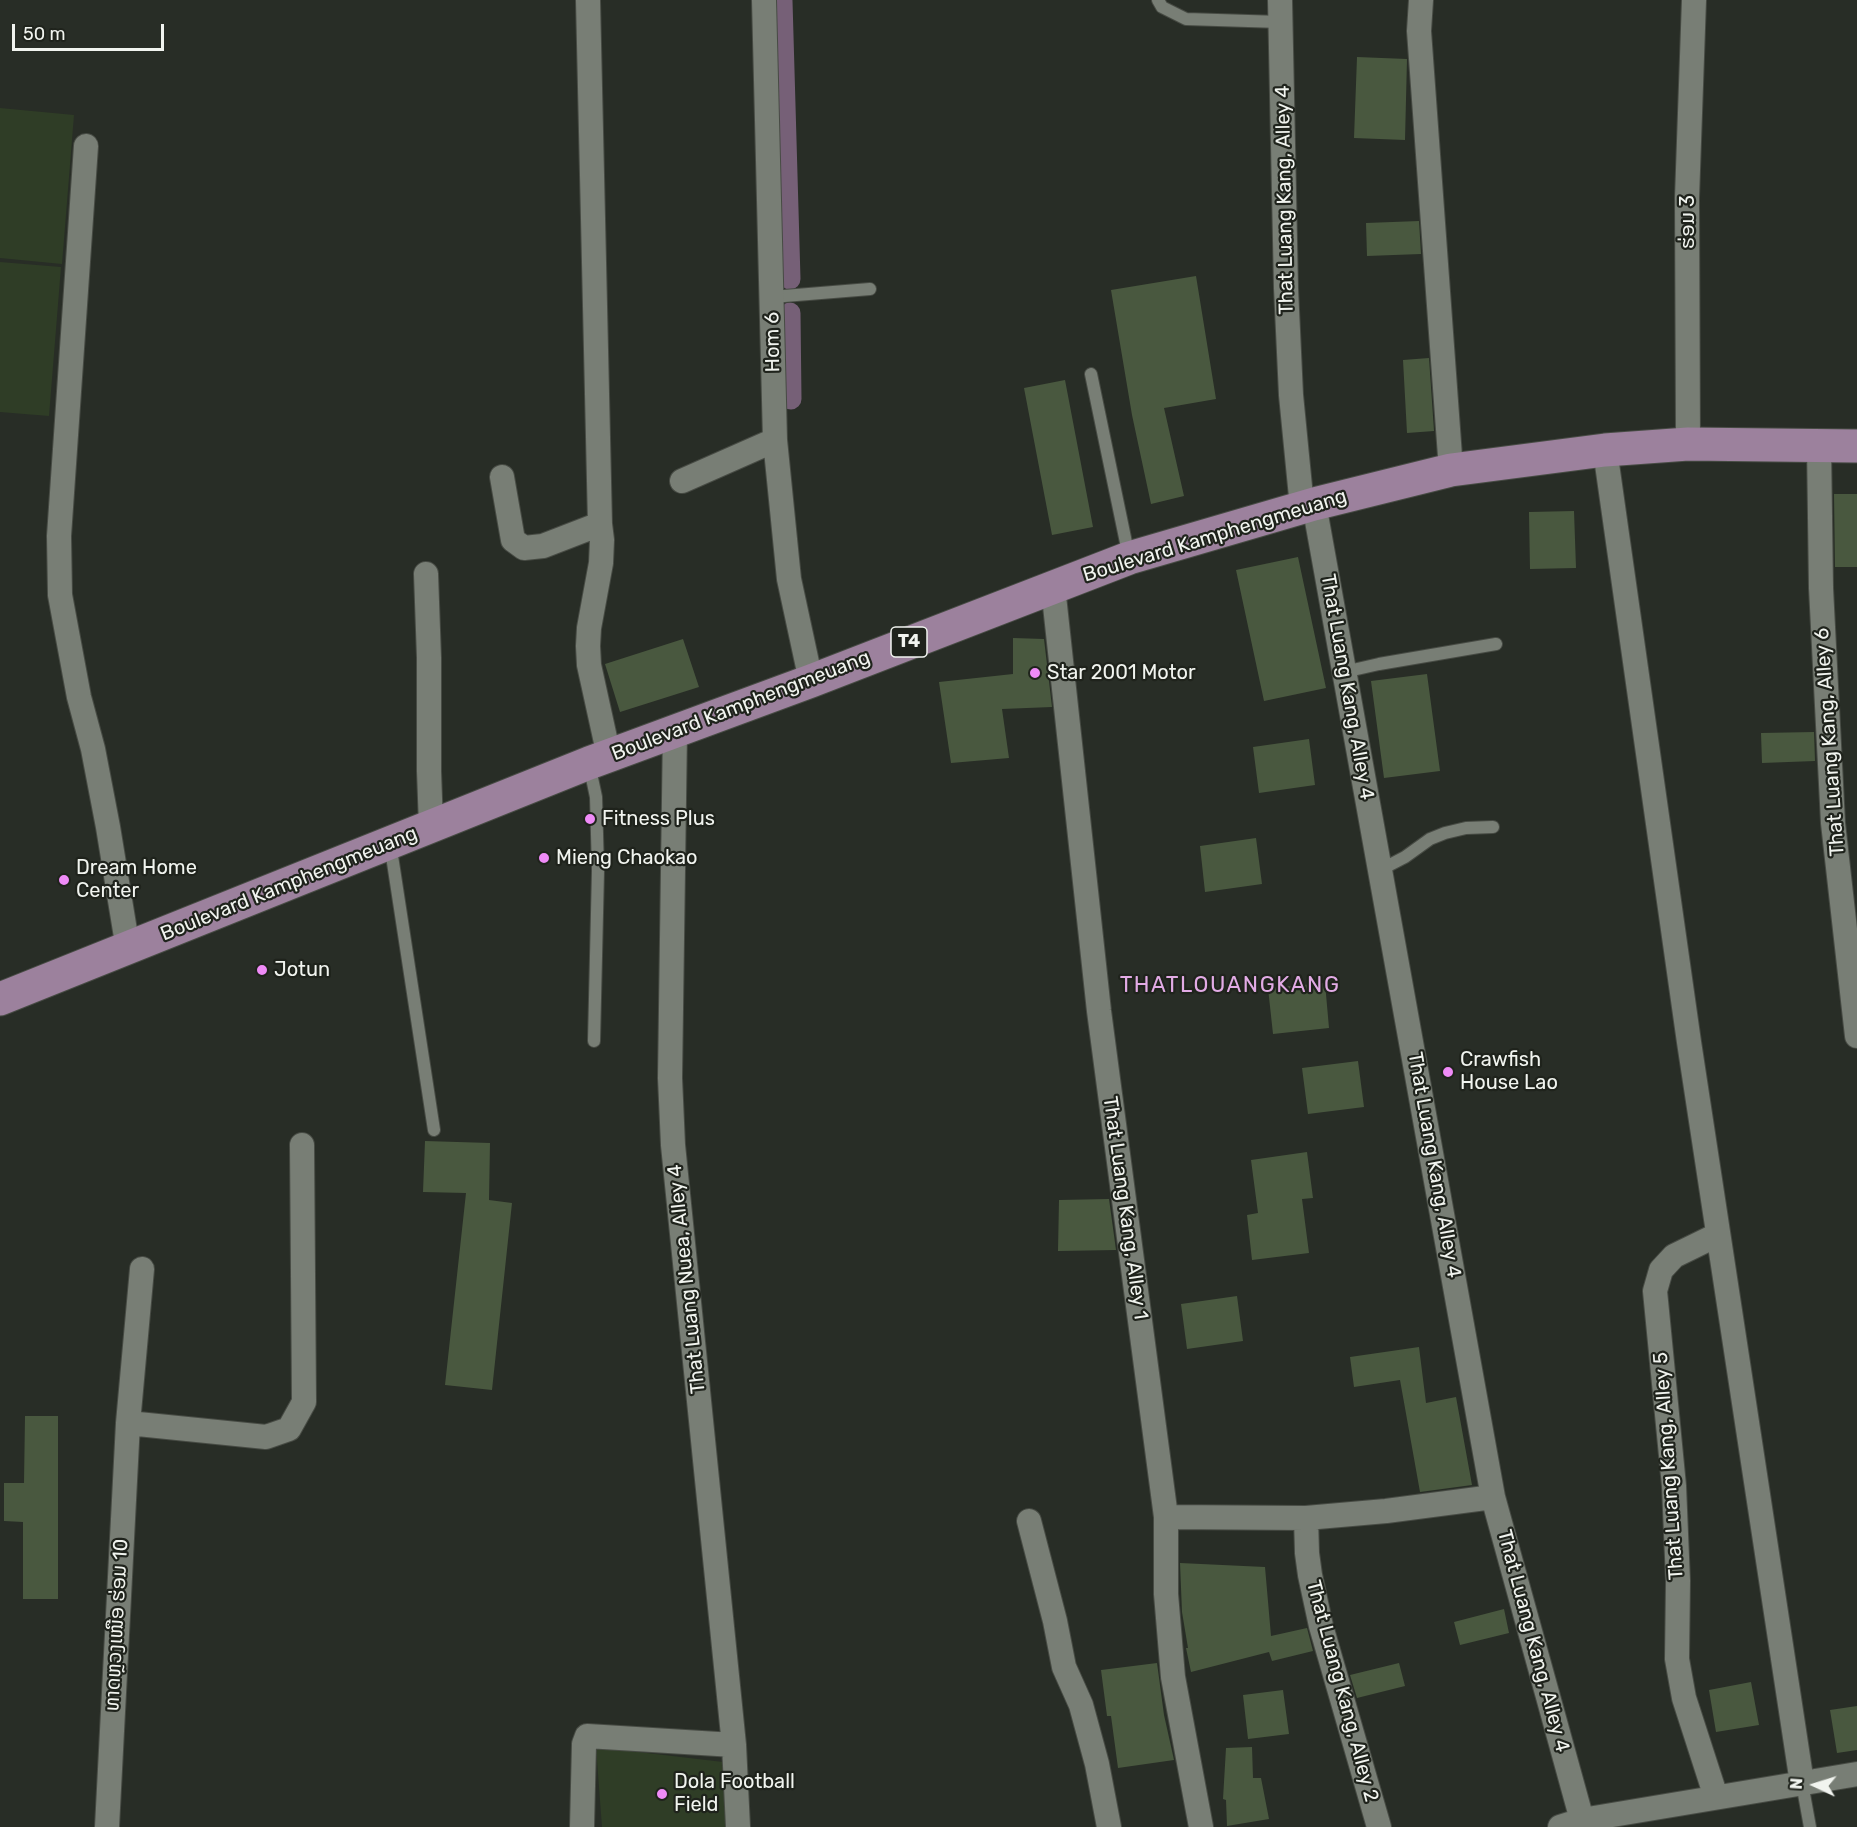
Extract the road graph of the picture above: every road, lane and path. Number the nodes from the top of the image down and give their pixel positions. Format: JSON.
{"nodes":[{"id":1,"x":588,"y":0,"type":"edge"},
{"id":2,"x":764,"y":0,"type":"edge"},
{"id":3,"x":1158,"y":0,"type":"edge"},
{"id":4,"x":1420,"y":0,"type":"edge"},
{"id":5,"x":1694,"y":0,"type":"edge"},
{"id":6,"x":1280,"y":11,"type":"edge"},
{"id":7,"x":86,"y":146,"type":"dead end"},
{"id":8,"x":870,"y":290,"type":"dead end"},
{"id":9,"x":772,"y":297,"type":"junction"},
{"id":10,"x":1091,"y":374,"type":"dead end"},
{"id":11,"x":775,"y":440,"type":"junction"},
{"id":12,"x":1688,"y":444,"type":"junction"},
{"id":13,"x":1819,"y":446,"type":"junction"},
{"id":14,"x":1857,"y":446,"type":"edge"},
{"id":15,"x":1605,"y":450,"type":"junction"},
{"id":16,"x":1451,"y":470,"type":"junction"},
{"id":17,"x":501,"y":477,"type":"dead end"},
{"id":18,"x":682,"y":481,"type":"dead end"},
{"id":19,"x":1308,"y":506,"type":"junction"},
{"id":20,"x":600,"y":524,"type":"junction"},
{"id":21,"x":1129,"y":558,"type":"junction"},
{"id":22,"x":426,"y":574,"type":"dead end"},
{"id":23,"x":1053,"y":587,"type":"junction"},
{"id":24,"x":1497,"y":644,"type":"dead end"},
{"id":25,"x":1344,"y":672,"type":"junction"},
{"id":26,"x":811,"y":681,"type":"junction"},
{"id":27,"x":675,"y":730,"type":"junction"},
{"id":28,"x":599,"y":760,"type":"junction"},
{"id":29,"x":431,"y":826,"type":"junction"},
{"id":30,"x":1493,"y":827,"type":"dead end"},
{"id":31,"x":389,"y":842,"type":"junction"},
{"id":32,"x":1380,"y":870,"type":"junction"},
{"id":33,"x":128,"y":949,"type":"junction"},
{"id":34,"x":0,"y":999,"type":"edge"},
{"id":35,"x":1857,"y":1036,"type":"edge"},
{"id":36,"x":594,"y":1041,"type":"dead end"},
{"id":37,"x":434,"y":1130,"type":"dead end"},
{"id":38,"x":302,"y":1145,"type":"dead end"},
{"id":39,"x":1718,"y":1235,"type":"junction"},
{"id":40,"x":142,"y":1269,"type":"dead end"},
{"id":41,"x":128,"y":1423,"type":"junction"},
{"id":42,"x":1493,"y":1497,"type":"junction"},
{"id":43,"x":1166,"y":1517,"type":"junction"},
{"id":44,"x":1306,"y":1518,"type":"junction"},
{"id":45,"x":1029,"y":1521,"type":"dead end"},
{"id":46,"x":734,"y":1745,"type":"junction"},
{"id":47,"x":1857,"y":1774,"type":"edge"},
{"id":48,"x":1802,"y":1783,"type":"junction"},
{"id":49,"x":1716,"y":1797,"type":"junction"},
{"id":50,"x":1571,"y":1824,"type":"edge"},
{"id":51,"x":107,"y":1827,"type":"edge"},
{"id":52,"x":582,"y":1827,"type":"edge"},
{"id":53,"x":738,"y":1827,"type":"edge"},
{"id":54,"x":1109,"y":1827,"type":"edge"},
{"id":55,"x":1201,"y":1827,"type":"edge"},
{"id":56,"x":1379,"y":1827,"type":"edge"},
{"id":57,"x":1810,"y":1827,"type":"edge"}],
"edges":[{"from":1,"to":20,"type":"street"},
{"from":2,"to":9,"type":"street","name":"Hom 6"},
{"from":3,"to":6,"type":"lane"},
{"from":4,"to":16,"type":"street"},
{"from":5,"to":12,"type":"street","name":"ຮ່ອມ 3"},
{"from":6,"to":19,"type":"street","name":"That Luang Kang, Alley 4"},
{"from":7,"to":33,"type":"street"},
{"from":8,"to":9,"type":"lane"},
{"from":9,"to":11,"type":"street","name":"Hom 6"},
{"from":10,"to":21,"type":"lane"},
{"from":11,"to":18,"type":"street"},
{"from":11,"to":26,"type":"street","name":"Hom 6"},
{"from":12,"to":13,"type":"main road","name":"Boulevard Kamphengmeuang","number":"T4"},
{"from":12,"to":15,"type":"main road","name":"Boulevard Kamphengmeuang","number":"T4"},
{"from":13,"to":14,"type":"main road","name":"Boulevard Kamphengmeuang","number":"T4"},
{"from":13,"to":35,"type":"street","name":"That Luang Kang, Alley 6"},
{"from":15,"to":16,"type":"main road","name":"Boulevard Kamphengmeuang","number":"T4"},
{"from":15,"to":39,"type":"street"},
{"from":16,"to":19,"type":"main road","name":"Boulevard Kamphengmeuang","number":"T4"},
{"from":17,"to":20,"type":"street"},
{"from":19,"to":21,"type":"main road","name":"Boulevard Kamphengmeuang","number":"T4"},
{"from":19,"to":25,"type":"street","name":"That Luang Kang, Alley 4"},
{"from":20,"to":28,"type":"street"},
{"from":21,"to":23,"type":"main road","name":"Boulevard Kamphengmeuang","number":"T4"},
{"from":22,"to":29,"type":"street"},
{"from":23,"to":26,"type":"main road","name":"Boulevard Kamphengmeuang","number":"T4"},
{"from":23,"to":43,"type":"street","name":"That Luang Kang, Alley 1"},
{"from":24,"to":25,"type":"lane"},
{"from":25,"to":32,"type":"street","name":"That Luang Kang, Alley 4"},
{"from":26,"to":27,"type":"main road","name":"Boulevard Kamphengmeuang","number":"T4"},
{"from":27,"to":28,"type":"main road","name":"Boulevard Kamphengmeuang","number":"T4"},
{"from":27,"to":46,"type":"street","name":"That Luang Nuea, Alley 4"},
{"from":28,"to":29,"type":"main road","name":"Boulevard Kamphengmeuang","number":"T4"},
{"from":28,"to":36,"type":"lane"},
{"from":29,"to":31,"type":"main road","name":"Boulevard Kamphengmeuang","number":"T4"},
{"from":30,"to":32,"type":"lane"},
{"from":31,"to":33,"type":"main road","name":"Boulevard Kamphengmeuang","number":"T4"},
{"from":31,"to":37,"type":"lane"},
{"from":32,"to":42,"type":"street","name":"That Luang Kang, Alley 4"},
{"from":33,"to":34,"type":"main road","name":"Boulevard Kamphengmeuang","number":"T4"},
{"from":38,"to":41,"type":"street"},
{"from":39,"to":48,"type":"street"},
{"from":39,"to":49,"type":"street","name":"That Luang Kang, Alley 5"},
{"from":40,"to":41,"type":"street","name":"ທາດຫຼວງເໜືອ ຮ່ອມ 10"},
{"from":41,"to":51,"type":"street","name":"ທາດຫຼວງເໜືອ ຮ່ອມ 10"},
{"from":42,"to":44,"type":"street"},
{"from":42,"to":50,"type":"street","name":"That Luang Kang, Alley 4"},
{"from":43,"to":44,"type":"street"},
{"from":43,"to":55,"type":"street","name":"That Luang Kang, Alley 1"},
{"from":44,"to":56,"type":"street","name":"That Luang Kang, Alley 2"},
{"from":45,"to":54,"type":"street"},
{"from":46,"to":52,"type":"street"},
{"from":46,"to":53,"type":"street","name":"That Luang Nuea, Alley 4"},
{"from":47,"to":48,"type":"street"},
{"from":48,"to":49,"type":"street"},
{"from":48,"to":57,"type":"lane"},
{"from":49,"to":50,"type":"street"}]}
